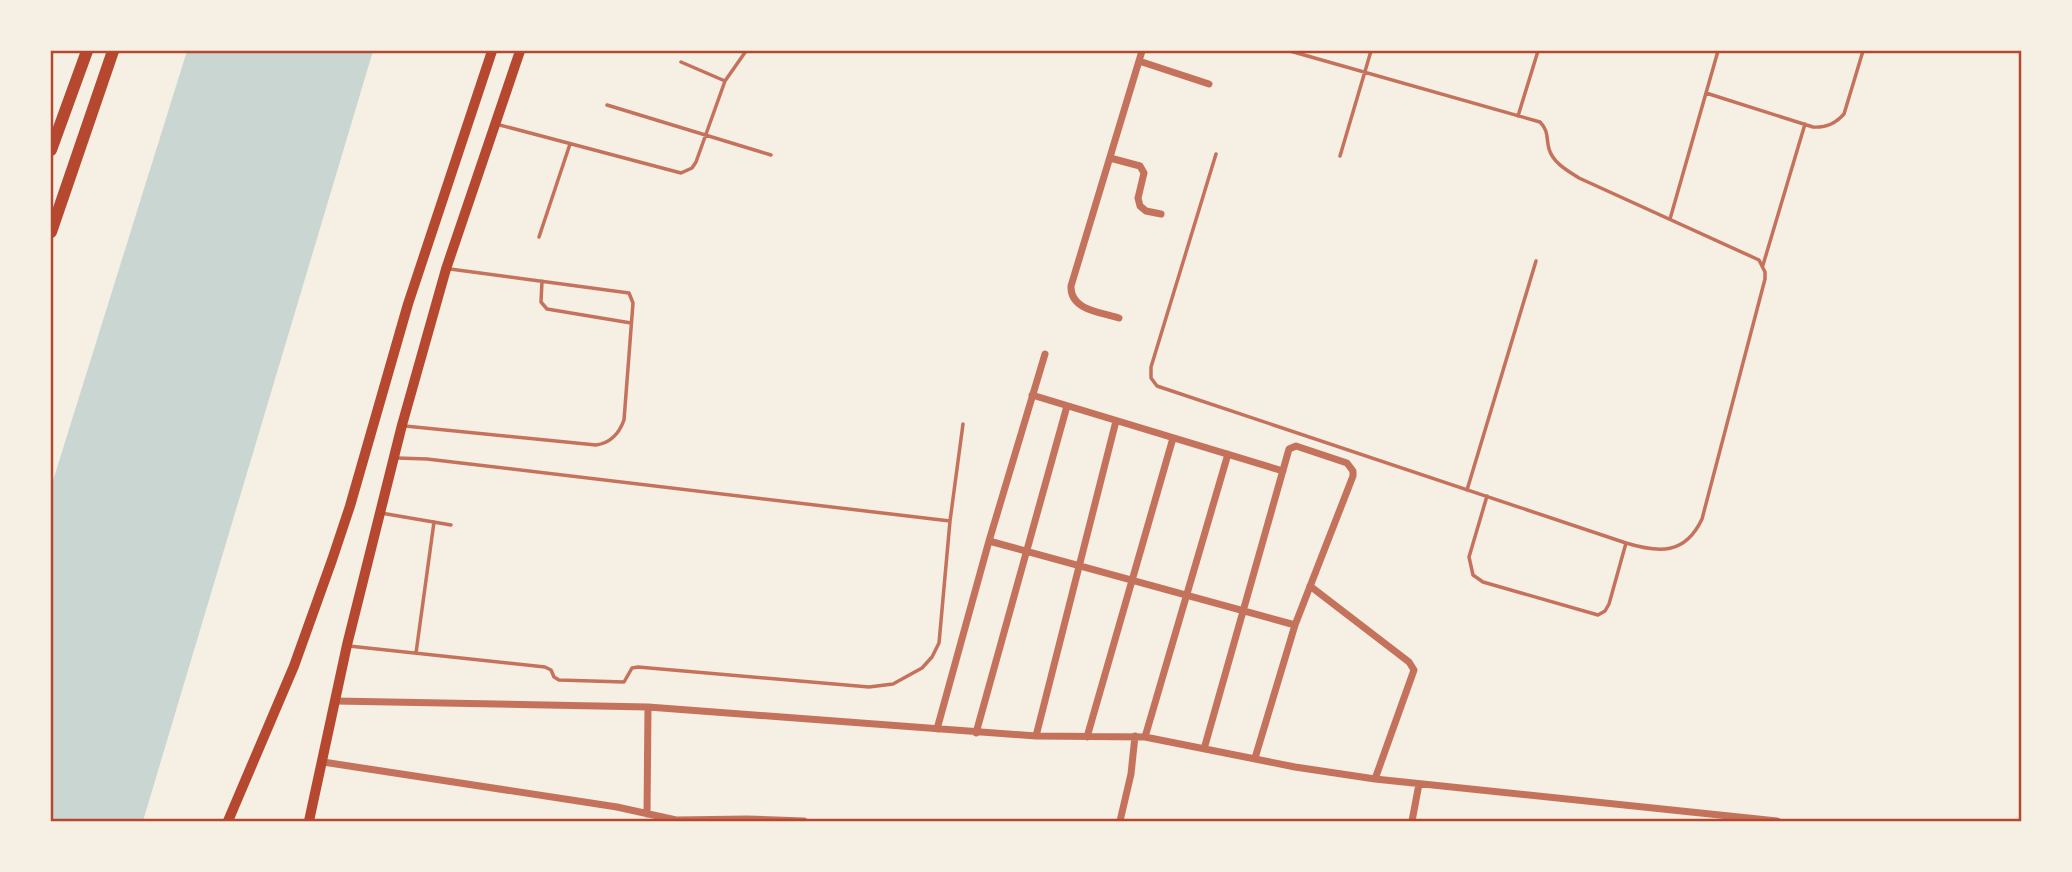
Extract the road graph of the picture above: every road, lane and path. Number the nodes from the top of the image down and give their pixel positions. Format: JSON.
{"nodes":[{"id":1,"x":87,"y":51,"type":"edge"},
{"id":2,"x":113,"y":51,"type":"edge"},
{"id":3,"x":492,"y":51,"type":"edge"},
{"id":4,"x":520,"y":51,"type":"edge"},
{"id":5,"x":746,"y":51,"type":"edge"},
{"id":6,"x":1142,"y":51,"type":"edge"},
{"id":7,"x":1290,"y":51,"type":"edge"},
{"id":8,"x":1371,"y":51,"type":"edge"},
{"id":9,"x":1538,"y":51,"type":"edge"},
{"id":10,"x":1718,"y":51,"type":"edge"},
{"id":11,"x":1863,"y":51,"type":"edge"},
{"id":12,"x":1139,"y":61,"type":"junction"},
{"id":13,"x":681,"y":62,"type":"dead end"},
{"id":14,"x":1365,"y":71,"type":"junction"},
{"id":15,"x":725,"y":80,"type":"junction"},
{"id":16,"x":1209,"y":84,"type":"dead end"},
{"id":17,"x":1706,"y":93,"type":"junction"},
{"id":18,"x":607,"y":105,"type":"dead end"},
{"id":19,"x":1518,"y":116,"type":"junction"},
{"id":20,"x":495,"y":124,"type":"junction"},
{"id":21,"x":1805,"y":124,"type":"junction"},
{"id":22,"x":54,"y":129,"type":"edge"},
{"id":23,"x":705,"y":135,"type":"junction"},
{"id":24,"x":570,"y":144,"type":"junction"},
{"id":25,"x":51,"y":150,"type":"edge"},
{"id":26,"x":1216,"y":154,"type":"dead end"},
{"id":27,"x":771,"y":155,"type":"dead end"},
{"id":28,"x":1340,"y":156,"type":"dead end"},
{"id":29,"x":1110,"y":158,"type":"junction"},
{"id":30,"x":1161,"y":214,"type":"dead end"},
{"id":31,"x":1670,"y":219,"type":"junction"},
{"id":32,"x":51,"y":232,"type":"edge"},
{"id":33,"x":539,"y":237,"type":"dead end"},
{"id":34,"x":1536,"y":261,"type":"dead end"},
{"id":35,"x":1763,"y":265,"type":"junction"},
{"id":36,"x":446,"y":268,"type":"junction"},
{"id":37,"x":542,"y":281,"type":"junction"},
{"id":38,"x":1118,"y":318,"type":"dead end"},
{"id":39,"x":631,"y":323,"type":"junction"},
{"id":40,"x":1045,"y":354,"type":"dead end"},
{"id":41,"x":1032,"y":395,"type":"junction"},
{"id":42,"x":1067,"y":406,"type":"junction"},
{"id":43,"x":1116,"y":421,"type":"junction"},
{"id":44,"x":963,"y":424,"type":"dead end"},
{"id":45,"x":402,"y":425,"type":"junction"},
{"id":46,"x":1173,"y":438,"type":"junction"},
{"id":47,"x":1228,"y":454,"type":"junction"},
{"id":48,"x":394,"y":458,"type":"junction"},
{"id":49,"x":1283,"y":471,"type":"junction"},
{"id":50,"x":1467,"y":490,"type":"junction"},
{"id":51,"x":1487,"y":496,"type":"junction"},
{"id":52,"x":381,"y":513,"type":"junction"},
{"id":53,"x":950,"y":521,"type":"junction"},
{"id":54,"x":434,"y":522,"type":"junction"},
{"id":55,"x":451,"y":526,"type":"dead end"},
{"id":56,"x":989,"y":541,"type":"junction"},
{"id":57,"x":1626,"y":544,"type":"junction"},
{"id":58,"x":1027,"y":552,"type":"junction"},
{"id":59,"x":1080,"y":566,"type":"junction"},
{"id":60,"x":1132,"y":581,"type":"junction"},
{"id":61,"x":1310,"y":586,"type":"junction"},
{"id":62,"x":1187,"y":596,"type":"junction"},
{"id":63,"x":1243,"y":611,"type":"junction"},
{"id":64,"x":1295,"y":625,"type":"junction"},
{"id":65,"x":347,"y":645,"type":"junction"},
{"id":66,"x":416,"y":653,"type":"junction"},
{"id":67,"x":336,"y":701,"type":"junction"},
{"id":68,"x":648,"y":707,"type":"junction"},
{"id":69,"x":937,"y":729,"type":"junction"},
{"id":70,"x":976,"y":733,"type":"junction"},
{"id":71,"x":1036,"y":736,"type":"junction"},
{"id":72,"x":1135,"y":736,"type":"junction"},
{"id":73,"x":1087,"y":737,"type":"junction"},
{"id":74,"x":1145,"y":737,"type":"junction"},
{"id":75,"x":1204,"y":749,"type":"junction"},
{"id":76,"x":1255,"y":758,"type":"junction"},
{"id":77,"x":323,"y":762,"type":"junction"},
{"id":78,"x":1376,"y":779,"type":"junction"},
{"id":79,"x":1419,"y":783,"type":"junction"},
{"id":80,"x":647,"y":814,"type":"junction"},
{"id":81,"x":228,"y":821,"type":"edge"},
{"id":82,"x":309,"y":821,"type":"edge"},
{"id":83,"x":804,"y":821,"type":"edge"},
{"id":84,"x":1120,"y":821,"type":"edge"},
{"id":85,"x":1412,"y":821,"type":"edge"},
{"id":86,"x":1777,"y":821,"type":"edge"}],
"edges":[{"from":1,"to":22,"type":"main road"},
{"from":2,"to":32,"type":"main road"},
{"from":3,"to":81,"type":"main road"},
{"from":4,"to":20,"type":"main road"},
{"from":5,"to":15,"type":"lane"},
{"from":6,"to":12,"type":"street"},
{"from":7,"to":14,"type":"lane"},
{"from":8,"to":14,"type":"lane"},
{"from":9,"to":19,"type":"lane"},
{"from":10,"to":17,"type":"lane"},
{"from":11,"to":21,"type":"lane"},
{"from":12,"to":16,"type":"street"},
{"from":12,"to":29,"type":"street"},
{"from":13,"to":15,"type":"lane"},
{"from":14,"to":19,"type":"lane"},
{"from":14,"to":28,"type":"lane"},
{"from":15,"to":23,"type":"lane"},
{"from":17,"to":21,"type":"lane"},
{"from":17,"to":31,"type":"lane"},
{"from":18,"to":23,"type":"lane"},
{"from":19,"to":31,"type":"lane"},
{"from":20,"to":24,"type":"lane"},
{"from":20,"to":36,"type":"main road"},
{"from":21,"to":35,"type":"lane"},
{"from":22,"to":25,"type":"main road"},
{"from":23,"to":24,"type":"lane"},
{"from":23,"to":27,"type":"lane"},
{"from":24,"to":33,"type":"lane"},
{"from":26,"to":50,"type":"lane"},
{"from":29,"to":30,"type":"street"},
{"from":29,"to":38,"type":"street"},
{"from":31,"to":35,"type":"lane"},
{"from":34,"to":50,"type":"lane"},
{"from":35,"to":57,"type":"lane"},
{"from":36,"to":37,"type":"lane"},
{"from":36,"to":45,"type":"main road"},
{"from":37,"to":39,"type":"lane"},
{"from":37,"to":39,"type":"lane"},
{"from":39,"to":45,"type":"lane"},
{"from":40,"to":41,"type":"street"},
{"from":41,"to":42,"type":"street"},
{"from":41,"to":56,"type":"street"},
{"from":42,"to":43,"type":"street"},
{"from":42,"to":58,"type":"street"},
{"from":43,"to":46,"type":"street"},
{"from":43,"to":59,"type":"street"},
{"from":44,"to":53,"type":"lane"},
{"from":45,"to":48,"type":"main road"},
{"from":46,"to":47,"type":"street"},
{"from":46,"to":60,"type":"street"},
{"from":47,"to":49,"type":"street"},
{"from":47,"to":62,"type":"street"},
{"from":48,"to":52,"type":"main road"},
{"from":48,"to":53,"type":"lane"},
{"from":49,"to":61,"type":"street"},
{"from":49,"to":63,"type":"street"},
{"from":50,"to":51,"type":"lane"},
{"from":51,"to":57,"type":"lane"},
{"from":51,"to":57,"type":"lane"},
{"from":52,"to":54,"type":"lane"},
{"from":52,"to":65,"type":"main road"},
{"from":53,"to":66,"type":"lane"},
{"from":54,"to":55,"type":"lane"},
{"from":54,"to":66,"type":"lane"},
{"from":56,"to":58,"type":"street"},
{"from":56,"to":69,"type":"street"},
{"from":58,"to":59,"type":"street"},
{"from":58,"to":70,"type":"street"},
{"from":59,"to":60,"type":"street"},
{"from":59,"to":71,"type":"street"},
{"from":60,"to":62,"type":"street"},
{"from":60,"to":73,"type":"street"},
{"from":61,"to":64,"type":"street"},
{"from":61,"to":78,"type":"street"},
{"from":62,"to":63,"type":"street"},
{"from":62,"to":74,"type":"street"},
{"from":63,"to":64,"type":"street"},
{"from":63,"to":75,"type":"street"},
{"from":64,"to":76,"type":"street"},
{"from":65,"to":66,"type":"lane"},
{"from":65,"to":67,"type":"main road"},
{"from":67,"to":68,"type":"street"},
{"from":67,"to":77,"type":"main road"},
{"from":68,"to":69,"type":"street"},
{"from":68,"to":80,"type":"street"},
{"from":69,"to":70,"type":"street"},
{"from":70,"to":71,"type":"street"},
{"from":71,"to":73,"type":"street"},
{"from":72,"to":73,"type":"street"},
{"from":72,"to":74,"type":"street"},
{"from":72,"to":84,"type":"street"},
{"from":74,"to":75,"type":"street"},
{"from":75,"to":76,"type":"street"},
{"from":76,"to":78,"type":"street"},
{"from":77,"to":80,"type":"street"},
{"from":77,"to":82,"type":"main road"},
{"from":78,"to":79,"type":"street"},
{"from":79,"to":85,"type":"street"},
{"from":79,"to":86,"type":"street"},
{"from":80,"to":83,"type":"street"}]}
